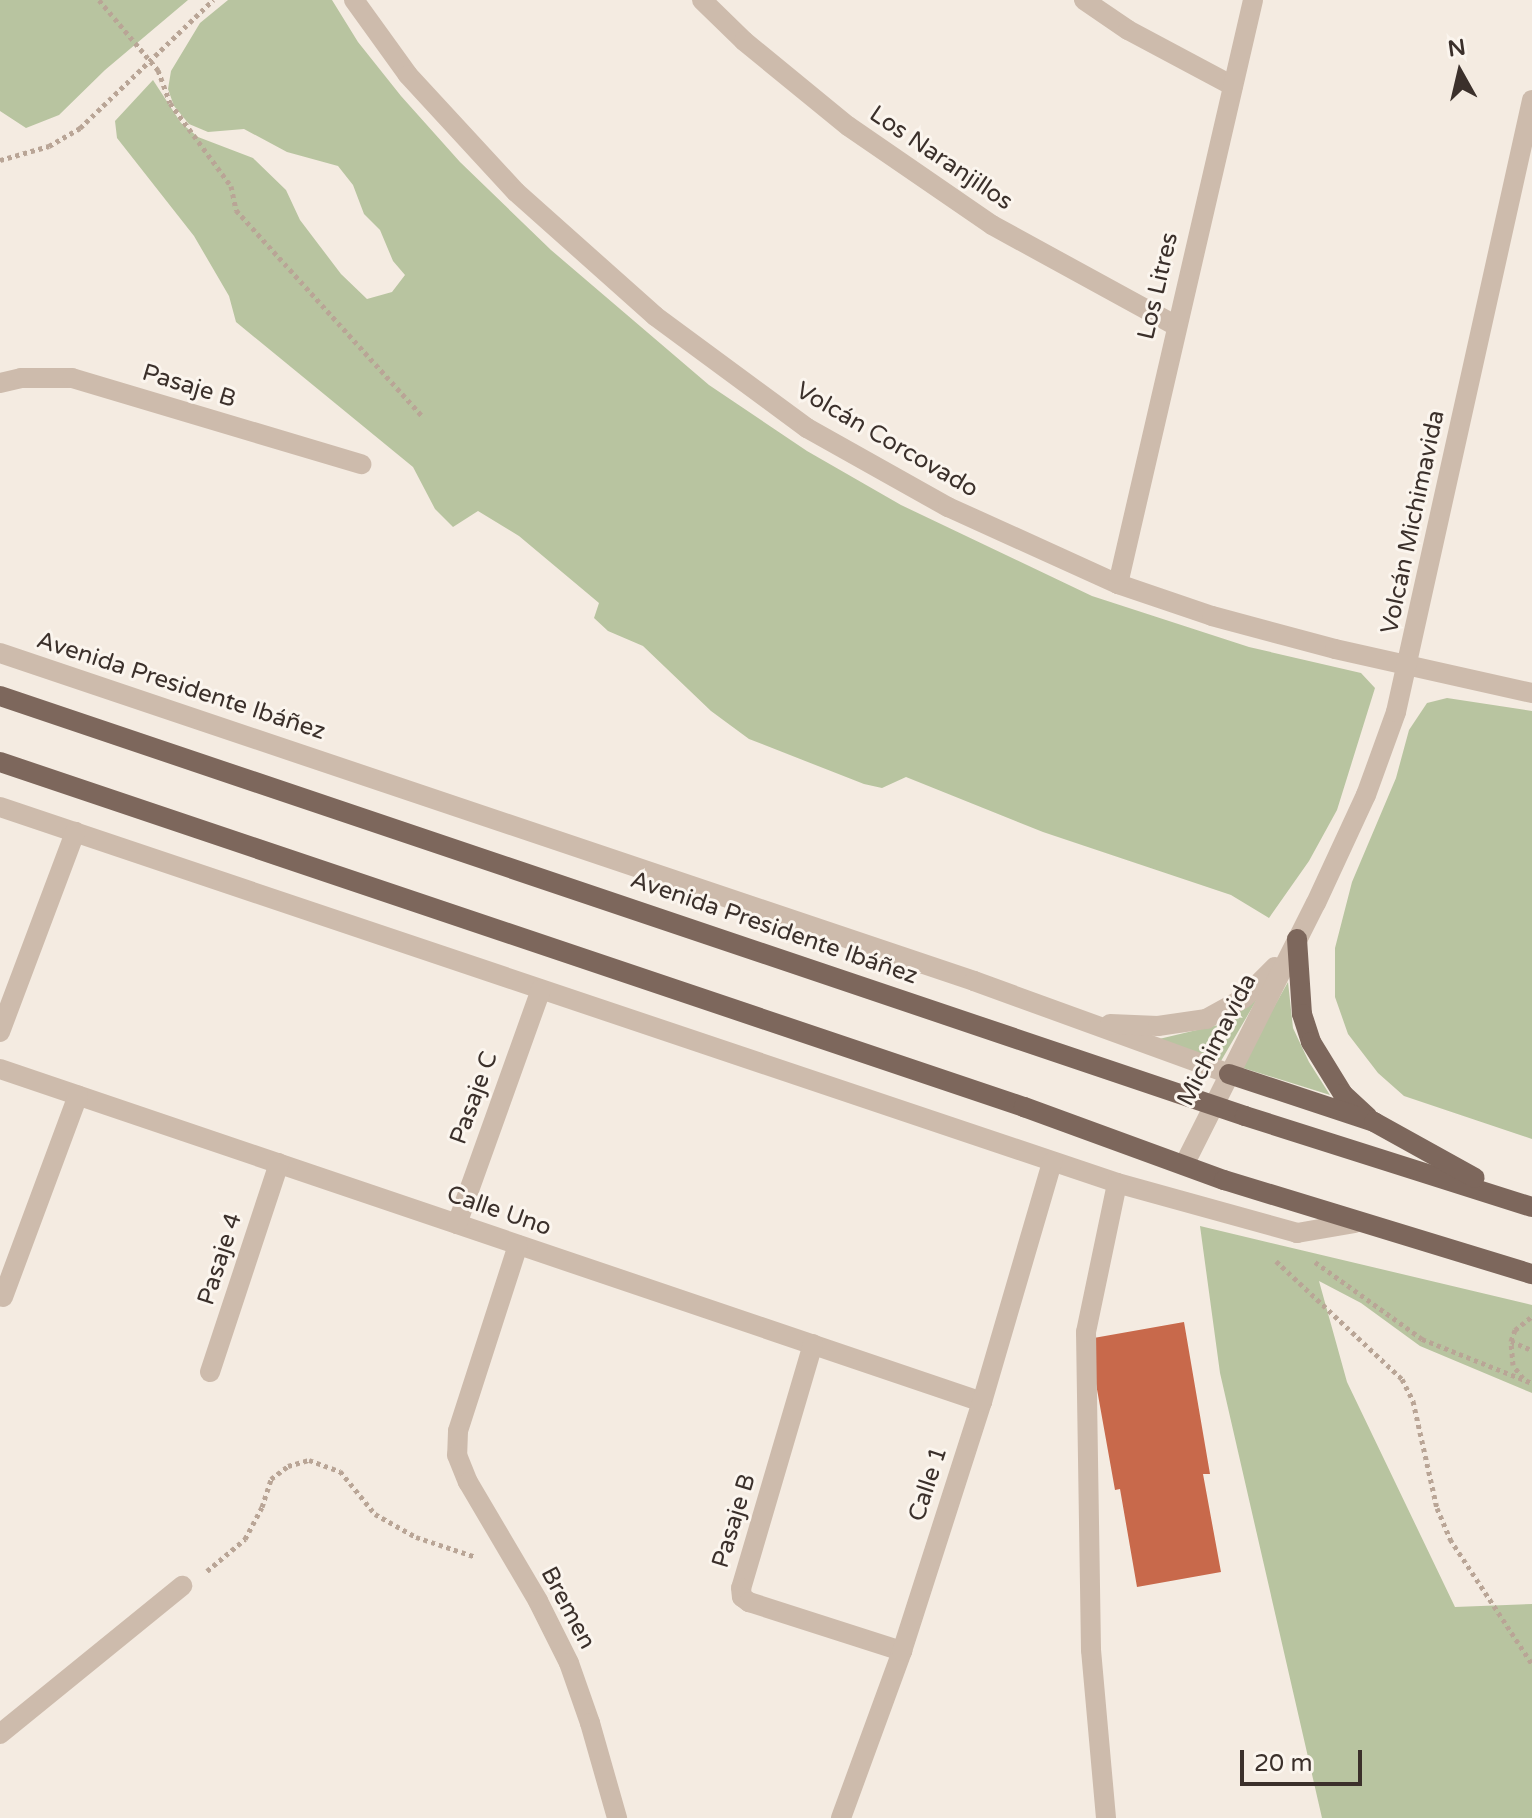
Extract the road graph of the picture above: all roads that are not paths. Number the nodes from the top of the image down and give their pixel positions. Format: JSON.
{"nodes":[{"id":1,"x":354,"y":0,"type":"edge"},
{"id":2,"x":702,"y":0,"type":"edge"},
{"id":3,"x":1084,"y":0,"type":"edge"},
{"id":4,"x":1253,"y":0,"type":"edge"},
{"id":5,"x":1233,"y":86,"type":"junction"},
{"id":6,"x":1532,"y":100,"type":"edge"},
{"id":7,"x":1175,"y":325,"type":"junction"},
{"id":8,"x":0,"y":383,"type":"edge"},
{"id":9,"x":361,"y":464,"type":"dead end"},
{"id":10,"x":1118,"y":584,"type":"junction"},
{"id":11,"x":0,"y":653,"type":"edge"},
{"id":12,"x":1408,"y":666,"type":"junction"},
{"id":13,"x":1532,"y":693,"type":"edge"},
{"id":14,"x":0,"y":696,"type":"edge"},
{"id":15,"x":0,"y":762,"type":"edge"},
{"id":16,"x":0,"y":807,"type":"edge"},
{"id":17,"x":75,"y":832,"type":"junction"},
{"id":18,"x":1297,"y":939,"type":"junction"},
{"id":19,"x":541,"y":990,"type":"junction"},
{"id":20,"x":1072,"y":1019,"type":"junction"},
{"id":21,"x":0,"y":1032,"type":"edge"},
{"id":22,"x":0,"y":1069,"type":"edge"},
{"id":23,"x":1229,"y":1074,"type":"junction"},
{"id":24,"x":78,"y":1095,"type":"junction"},
{"id":25,"x":1213,"y":1105,"type":"junction"},
{"id":26,"x":1374,"y":1122,"type":"junction"},
{"id":27,"x":1052,"y":1162,"type":"junction"},
{"id":28,"x":279,"y":1163,"type":"junction"},
{"id":29,"x":1184,"y":1165,"type":"junction"},
{"id":30,"x":1117,"y":1183,"type":"junction"},
{"id":31,"x":1526,"y":1205,"type":"edge"},
{"id":32,"x":1355,"y":1223,"type":"junction"},
{"id":33,"x":457,"y":1224,"type":"junction"},
{"id":34,"x":518,"y":1245,"type":"junction"},
{"id":35,"x":1532,"y":1274,"type":"edge"},
{"id":36,"x":3,"y":1297,"type":"dead end"},
{"id":37,"x":813,"y":1344,"type":"junction"},
{"id":38,"x":210,"y":1372,"type":"dead end"},
{"id":39,"x":982,"y":1402,"type":"junction"},
{"id":40,"x":182,"y":1586,"type":"road end"},
{"id":41,"x":902,"y":1651,"type":"junction"},
{"id":42,"x":0,"y":1734,"type":"edge"},
{"id":43,"x":617,"y":1818,"type":"edge"},
{"id":44,"x":841,"y":1818,"type":"edge"},
{"id":45,"x":1106,"y":1818,"type":"edge"}],
"edges":[{"from":1,"to":10,"type":"street","name":"Volcán Corcovado"},
{"from":2,"to":7,"type":"street","name":"Los Naranjillos"},
{"from":3,"to":5,"type":"street"},
{"from":4,"to":5,"type":"street","name":"Los Litres"},
{"from":5,"to":7,"type":"street","name":"Los Litres"},
{"from":6,"to":12,"type":"street","name":"Volcán Michimavida"},
{"from":7,"to":10,"type":"street","name":"Los Litres"},
{"from":8,"to":9,"type":"street","name":"Pasaje B"},
{"from":10,"to":12,"type":"street","name":"Volcán Corcovado"},
{"from":11,"to":20,"type":"street","name":"Avenida Presidente Ibáñez"},
{"from":12,"to":13,"type":"street","name":"Volcán Corcovado"},
{"from":12,"to":18,"type":"street","name":"Volcán Michimavida"},
{"from":14,"to":25,"type":"main road","name":"Avenida Presidente Ibáñez"},
{"from":15,"to":29,"type":"main road"},
{"from":16,"to":17,"type":"street"},
{"from":17,"to":19,"type":"street"},
{"from":17,"to":21,"type":"street"},
{"from":18,"to":20,"type":"street","name":"Avenida Presidente Ibáñez"},
{"from":18,"to":23,"type":"street","name":"Michimavida"},
{"from":18,"to":26,"type":"main road"},
{"from":19,"to":27,"type":"street"},
{"from":19,"to":33,"type":"street","name":"Pasaje C"},
{"from":20,"to":23,"type":"street","name":"Avenida Presidente Ibáñez"},
{"from":22,"to":24,"type":"street","name":"Calle Uno"},
{"from":23,"to":25,"type":"street","name":"Michimavida"},
{"from":23,"to":26,"type":"main road"},
{"from":24,"to":28,"type":"street","name":"Calle Uno"},
{"from":24,"to":36,"type":"street"},
{"from":25,"to":29,"type":"street","name":"Michimavida"},
{"from":25,"to":31,"type":"main road","name":"Avenida Presidente Ibáñez"},
{"from":26,"to":31,"type":"main road"},
{"from":27,"to":30,"type":"street"},
{"from":27,"to":39,"type":"street","name":"Calle 1"},
{"from":28,"to":33,"type":"street","name":"Calle Uno"},
{"from":28,"to":38,"type":"street","name":"Pasaje 4"},
{"from":29,"to":32,"type":"main road"},
{"from":30,"to":32,"type":"street"},
{"from":30,"to":45,"type":"street"},
{"from":32,"to":35,"type":"main road"},
{"from":33,"to":34,"type":"street","name":"Calle Uno"},
{"from":34,"to":37,"type":"street","name":"Calle Uno"},
{"from":34,"to":43,"type":"street","name":"Bremen"},
{"from":37,"to":39,"type":"street","name":"Calle Uno"},
{"from":37,"to":41,"type":"street","name":"Pasaje B"},
{"from":39,"to":41,"type":"street","name":"Calle 1"},
{"from":40,"to":42,"type":"street"},
{"from":41,"to":44,"type":"street","name":"Calle 1"}]}
